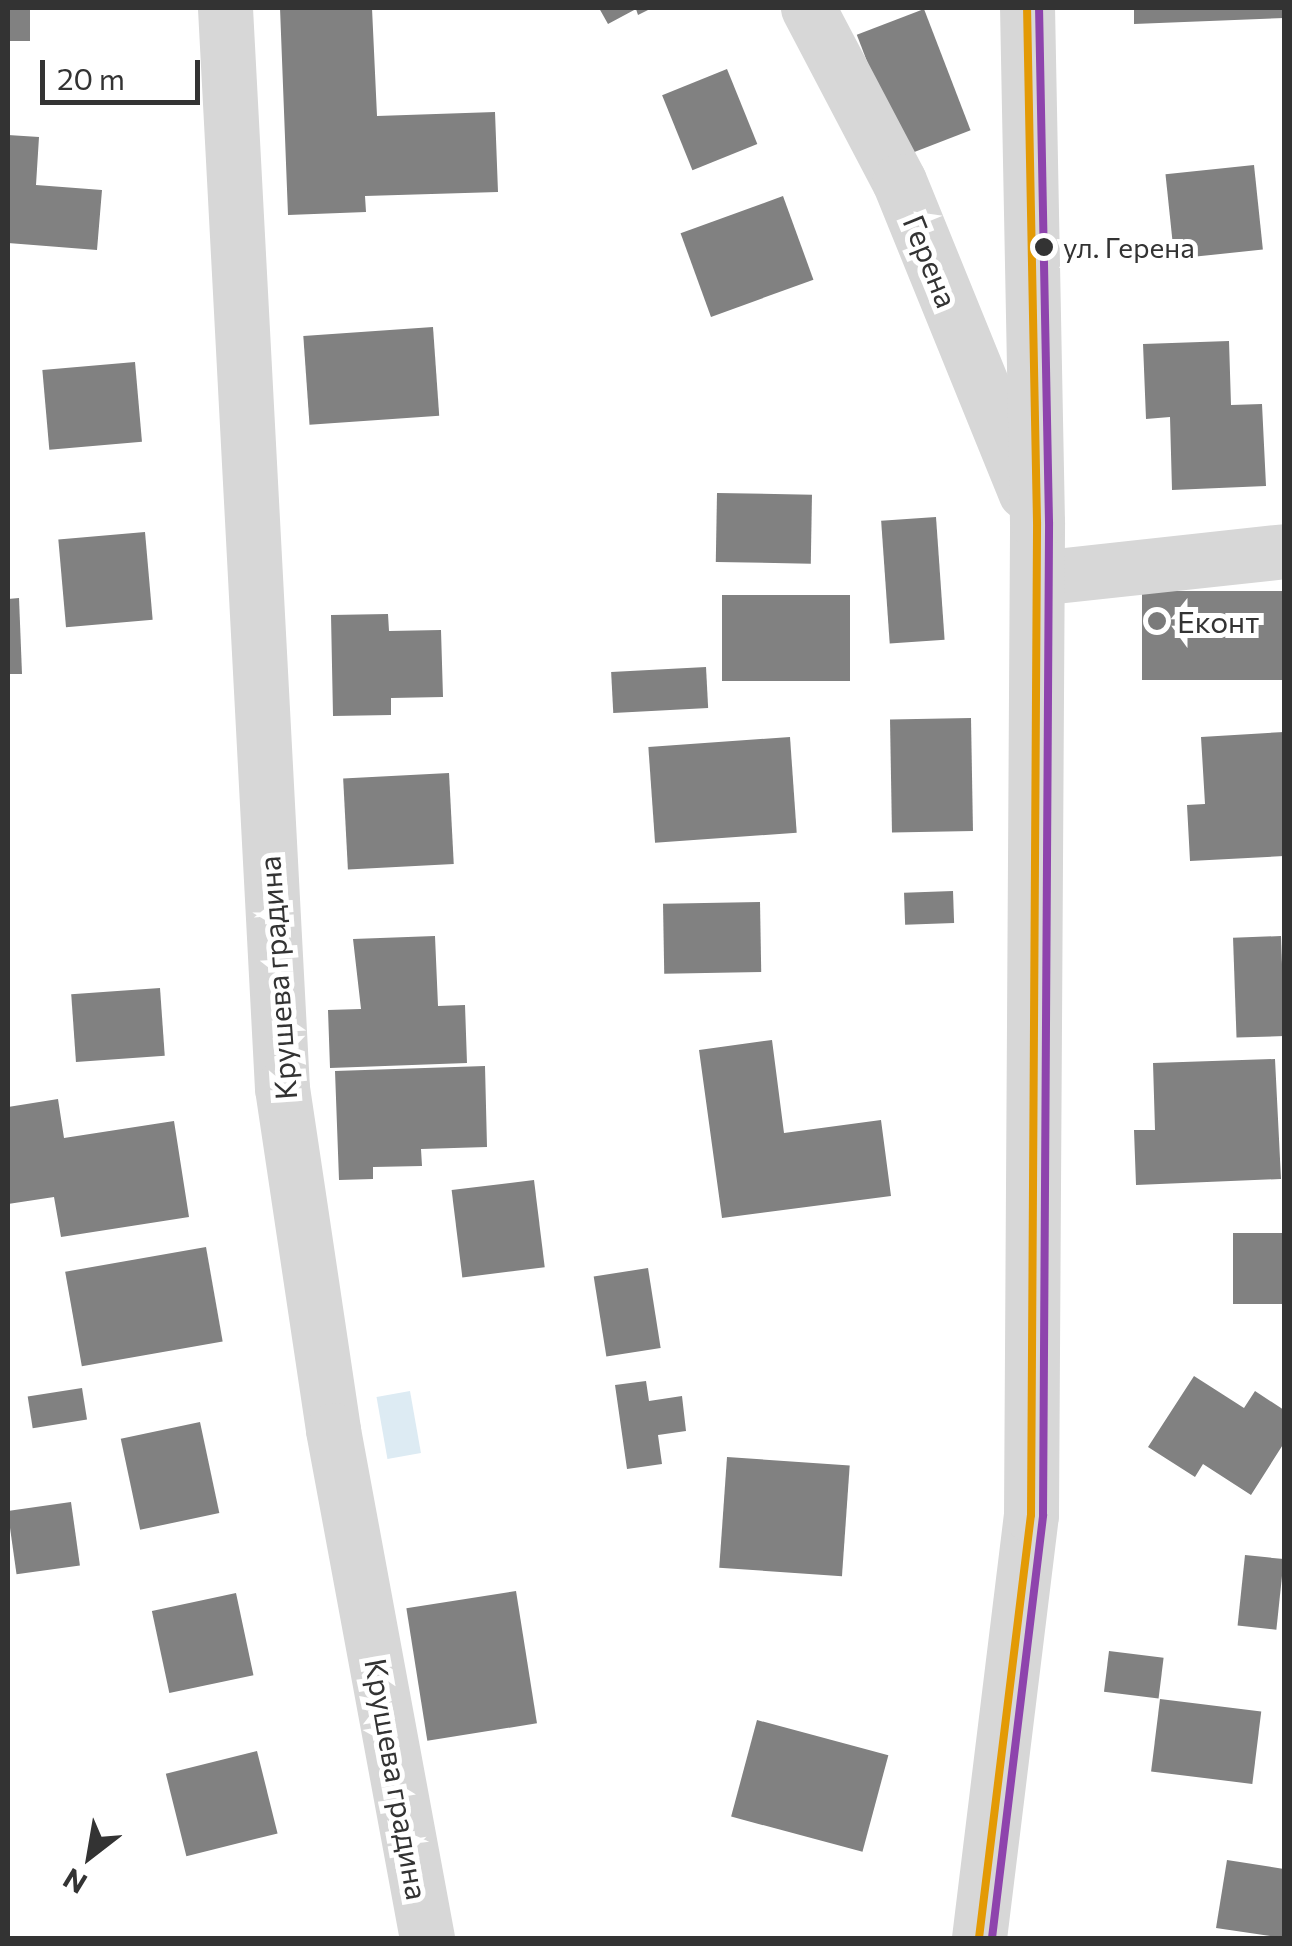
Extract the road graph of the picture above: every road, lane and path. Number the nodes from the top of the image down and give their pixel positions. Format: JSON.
{"nodes":[{"id":1,"x":225,"y":8,"type":"edge"},
{"id":2,"x":808,"y":8,"type":"edge"},
{"id":3,"x":1028,"y":8,"type":"edge"},
{"id":4,"x":1037,"y":522,"type":"junction"},
{"id":5,"x":1284,"y":551,"type":"edge"},
{"id":6,"x":1037,"y":578,"type":"junction"},
{"id":7,"x":427,"y":1938,"type":"edge"},
{"id":8,"x":979,"y":1938,"type":"edge"}],
"edges":[{"from":1,"to":7,"type":"street","name":"Крушева градина"},
{"from":2,"to":4,"type":"street","name":"Герена"},
{"from":3,"to":4,"type":"street"},
{"from":4,"to":6,"type":"street"},
{"from":5,"to":6,"type":"street"},
{"from":6,"to":8,"type":"street"}]}
